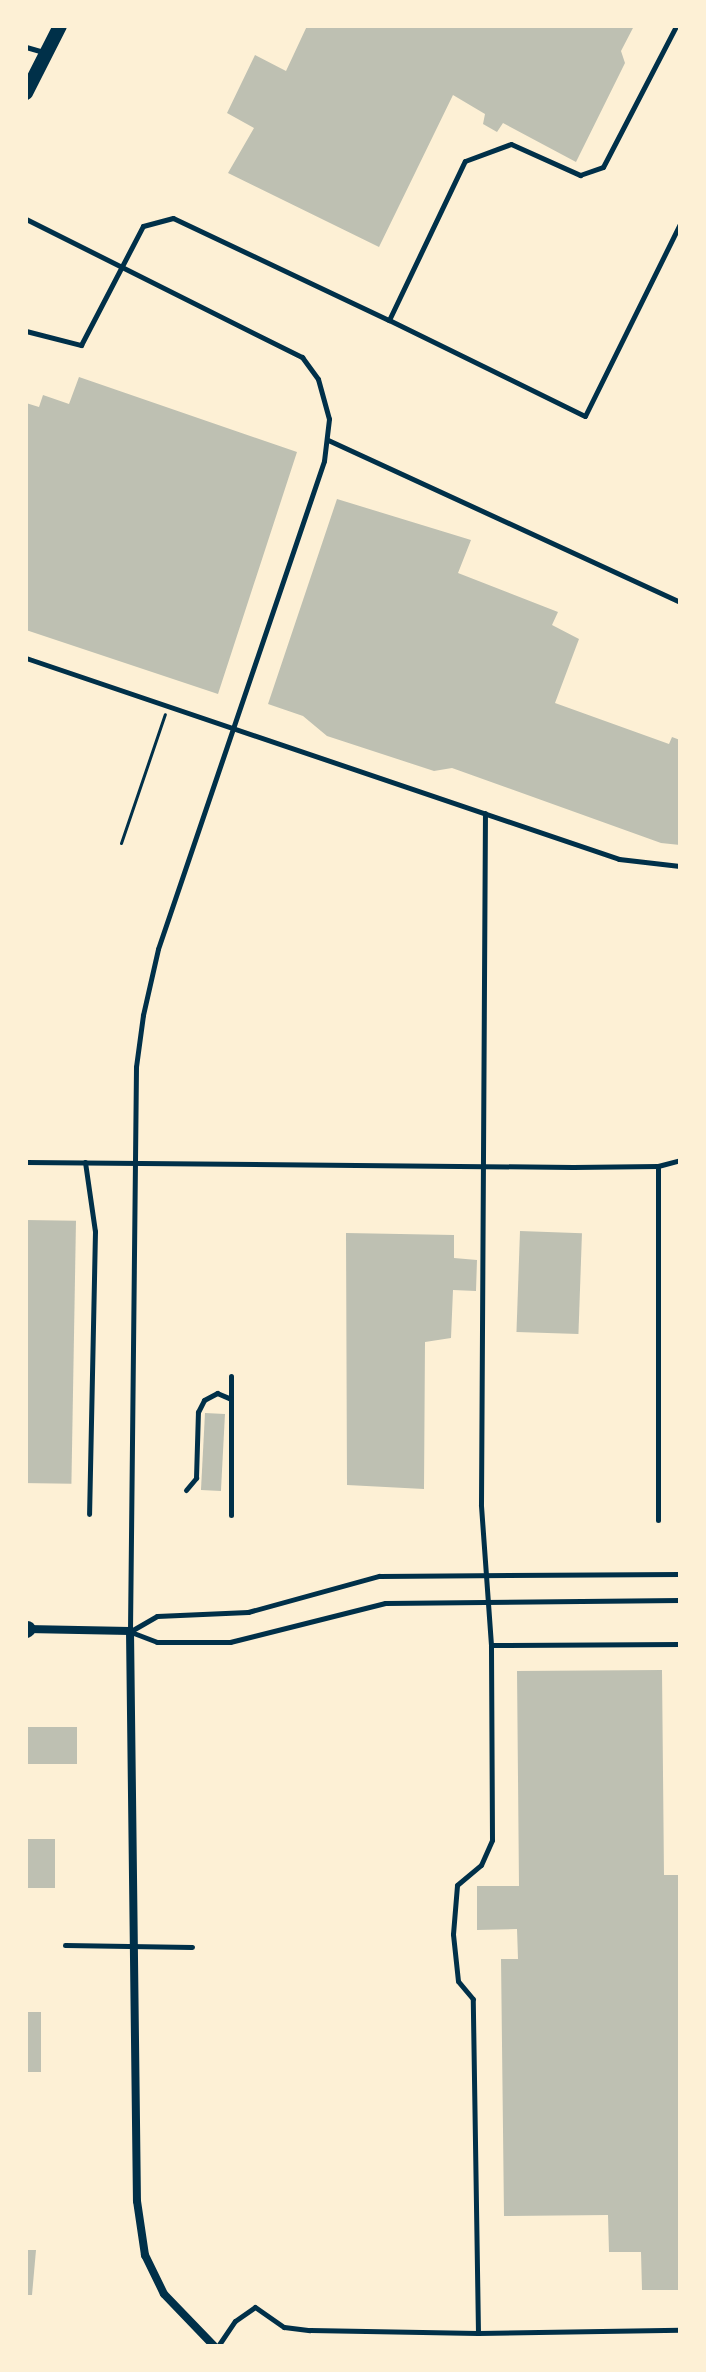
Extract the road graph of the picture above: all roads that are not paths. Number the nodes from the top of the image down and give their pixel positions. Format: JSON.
{"nodes":[{"id":1,"x":60,"y":26,"type":"edge"},
{"id":2,"x":676,"y":26,"type":"edge"},
{"id":3,"x":26,"y":47,"type":"edge"},
{"id":4,"x":46,"y":53,"type":"junction"},
{"id":5,"x":26,"y":93,"type":"edge"},
{"id":6,"x":26,"y":219,"type":"edge"},
{"id":7,"x":680,"y":224,"type":"edge"},
{"id":8,"x":122,"y":265,"type":"junction"},
{"id":9,"x":389,"y":320,"type":"junction"},
{"id":10,"x":26,"y":331,"type":"edge"},
{"id":11,"x":328,"y":440,"type":"junction"},
{"id":12,"x":680,"y":602,"type":"edge"},
{"id":13,"x":26,"y":658,"type":"edge"},
{"id":14,"x":234,"y":732,"type":"junction"},
{"id":15,"x":485,"y":813,"type":"junction"},
{"id":16,"x":680,"y":866,"type":"edge"},
{"id":17,"x":680,"y":1160,"type":"edge"},
{"id":18,"x":26,"y":1162,"type":"edge"},
{"id":19,"x":85,"y":1162,"type":"junction"},
{"id":20,"x":135,"y":1162,"type":"junction"},
{"id":21,"x":483,"y":1166,"type":"junction"},
{"id":22,"x":658,"y":1166,"type":"junction"},
{"id":23,"x":231,"y":1376,"type":"dead end"},
{"id":24,"x":231,"y":1399,"type":"junction"},
{"id":25,"x":186,"y":1490,"type":"dead end"},
{"id":26,"x":89,"y":1514,"type":"dead end"},
{"id":27,"x":231,"y":1515,"type":"dead end"},
{"id":28,"x":658,"y":1520,"type":"dead end"},
{"id":29,"x":680,"y":1574,"type":"edge"},
{"id":30,"x":482,"y":1577,"type":"junction"},
{"id":31,"x":680,"y":1600,"type":"edge"},
{"id":32,"x":487,"y":1601,"type":"junction"},
{"id":33,"x":27,"y":1629,"type":"edge"},
{"id":34,"x":130,"y":1631,"type":"junction"},
{"id":35,"x":680,"y":1644,"type":"edge"},
{"id":36,"x":491,"y":1645,"type":"junction"},
{"id":37,"x":65,"y":1945,"type":"dead end"},
{"id":38,"x":135,"y":1946,"type":"junction"},
{"id":39,"x":192,"y":1947,"type":"dead end"},
{"id":40,"x":680,"y":2330,"type":"edge"},
{"id":41,"x":478,"y":2333,"type":"junction"},
{"id":42,"x":216,"y":2346,"type":"edge"}],
"edges":[{"from":1,"to":4,"type":"street"},
{"from":2,"to":9,"type":"lane"},
{"from":3,"to":4,"type":"lane"},
{"from":4,"to":5,"type":"street"},
{"from":6,"to":8,"type":"lane"},
{"from":7,"to":9,"type":"lane"},
{"from":8,"to":9,"type":"lane"},
{"from":8,"to":10,"type":"lane"},
{"from":8,"to":11,"type":"lane"},
{"from":11,"to":12,"type":"lane"},
{"from":11,"to":14,"type":"lane"},
{"from":13,"to":14,"type":"lane"},
{"from":14,"to":15,"type":"lane"},
{"from":14,"to":20,"type":"lane"},
{"from":15,"to":16,"type":"lane"},
{"from":15,"to":21,"type":"lane"},
{"from":17,"to":22,"type":"lane"},
{"from":18,"to":19,"type":"lane"},
{"from":19,"to":20,"type":"lane"},
{"from":19,"to":26,"type":"lane"},
{"from":20,"to":21,"type":"lane"},
{"from":20,"to":34,"type":"lane"},
{"from":21,"to":22,"type":"lane"},
{"from":21,"to":30,"type":"lane"},
{"from":22,"to":28,"type":"lane"},
{"from":23,"to":24,"type":"lane"},
{"from":24,"to":25,"type":"lane"},
{"from":24,"to":27,"type":"lane"},
{"from":29,"to":30,"type":"lane"},
{"from":30,"to":32,"type":"lane"},
{"from":30,"to":34,"type":"lane"},
{"from":31,"to":32,"type":"lane"},
{"from":32,"to":34,"type":"lane"},
{"from":32,"to":36,"type":"lane"},
{"from":33,"to":34,"type":"street"},
{"from":34,"to":38,"type":"street"},
{"from":35,"to":36,"type":"lane"},
{"from":36,"to":41,"type":"lane"},
{"from":37,"to":38,"type":"lane"},
{"from":38,"to":39,"type":"lane"},
{"from":38,"to":42,"type":"street"},
{"from":40,"to":41,"type":"lane"},
{"from":41,"to":42,"type":"lane"}]}
